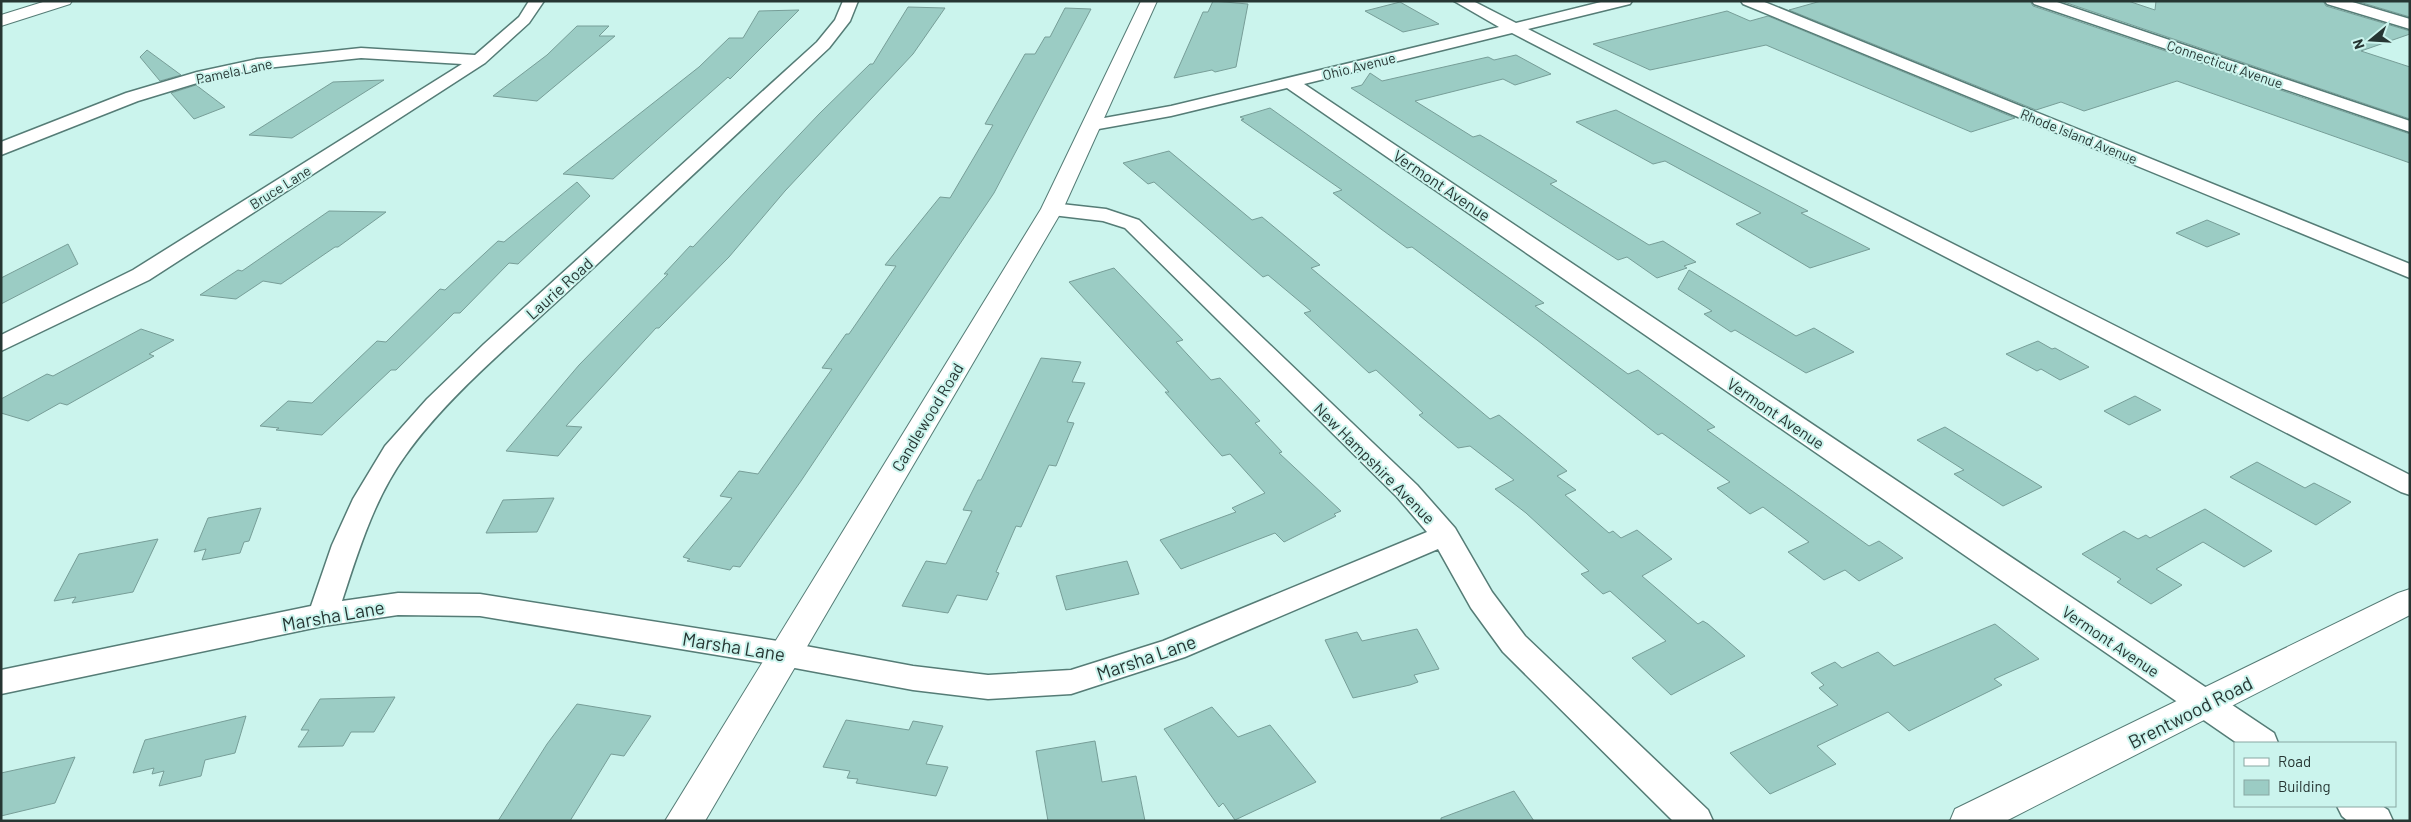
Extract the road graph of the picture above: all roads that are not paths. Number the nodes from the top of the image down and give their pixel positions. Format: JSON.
{"nodes":[{"id":1,"x":64,"y":1,"type":"edge"},
{"id":2,"x":537,"y":1,"type":"edge"},
{"id":3,"x":852,"y":1,"type":"edge"},
{"id":4,"x":1149,"y":1,"type":"edge"},
{"id":5,"x":1461,"y":1,"type":"edge"},
{"id":6,"x":1624,"y":1,"type":"edge"},
{"id":7,"x":1748,"y":1,"type":"edge"},
{"id":8,"x":2039,"y":1,"type":"edge"},
{"id":9,"x":2332,"y":1,"type":"edge"},
{"id":10,"x":1,"y":21,"type":"edge"},
{"id":11,"x":2410,"y":24,"type":"edge"},
{"id":12,"x":1515,"y":28,"type":"junction"},
{"id":13,"x":479,"y":60,"type":"junction"},
{"id":14,"x":1291,"y":83,"type":"junction"},
{"id":15,"x":1093,"y":125,"type":"junction"},
{"id":16,"x":2410,"y":127,"type":"edge"},
{"id":17,"x":1,"y":149,"type":"edge"},
{"id":18,"x":1052,"y":209,"type":"junction"},
{"id":19,"x":2410,"y":272,"type":"edge"},
{"id":20,"x":1,"y":344,"type":"edge"},
{"id":21,"x":2410,"y":486,"type":"edge"},
{"id":22,"x":1445,"y":535,"type":"junction"},
{"id":23,"x":2410,"y":601,"type":"edge"},
{"id":24,"x":323,"y":615,"type":"junction"},
{"id":25,"x":784,"y":654,"type":"junction"},
{"id":26,"x":1,"y":682,"type":"edge"},
{"id":27,"x":2205,"y":704,"type":"junction"},
{"id":28,"x":2261,"y":742,"type":"edge"},
{"id":29,"x":2355,"y":807,"type":"edge"},
{"id":30,"x":684,"y":821,"type":"edge"},
{"id":31,"x":1696,"y":821,"type":"edge"},
{"id":32,"x":1969,"y":821,"type":"edge"},
{"id":33,"x":2376,"y":821,"type":"edge"}],
"edges":[{"from":1,"to":10,"type":"street"},
{"from":2,"to":13,"type":"street","name":"Bruce Lane"},
{"from":3,"to":24,"type":"street","name":"Laurie Road"},
{"from":4,"to":15,"type":"street","name":"Candlewood Road"},
{"from":5,"to":12,"type":"street"},
{"from":6,"to":12,"type":"street","name":"Ohio Avenue"},
{"from":7,"to":19,"type":"street","name":"Rhode Island Avenue"},
{"from":8,"to":16,"type":"street","name":"Connecticut Avenue"},
{"from":9,"to":11,"type":"street"},
{"from":12,"to":14,"type":"street","name":"Ohio Avenue"},
{"from":12,"to":21,"type":"street"},
{"from":13,"to":17,"type":"street","name":"Pamela Lane"},
{"from":13,"to":20,"type":"street","name":"Bruce Lane"},
{"from":14,"to":15,"type":"street","name":"Ohio Avenue"},
{"from":14,"to":27,"type":"street","name":"Vermont Avenue"},
{"from":15,"to":18,"type":"street","name":"Candlewood Road"},
{"from":18,"to":22,"type":"street","name":"New Hampshire Avenue"},
{"from":18,"to":25,"type":"street","name":"Candlewood Road"},
{"from":22,"to":25,"type":"street","name":"Marsha Lane"},
{"from":22,"to":31,"type":"street","name":"New Hampshire Avenue"},
{"from":23,"to":27,"type":"street","name":"Brentwood Road"},
{"from":24,"to":25,"type":"street","name":"Marsha Lane"},
{"from":24,"to":26,"type":"street","name":"Marsha Lane"},
{"from":25,"to":30,"type":"street","name":"Candlewood Road"},
{"from":27,"to":28,"type":"street","name":"Vermont Avenue"},
{"from":27,"to":32,"type":"street","name":"Brentwood Road"},
{"from":29,"to":33,"type":"street"}]}
